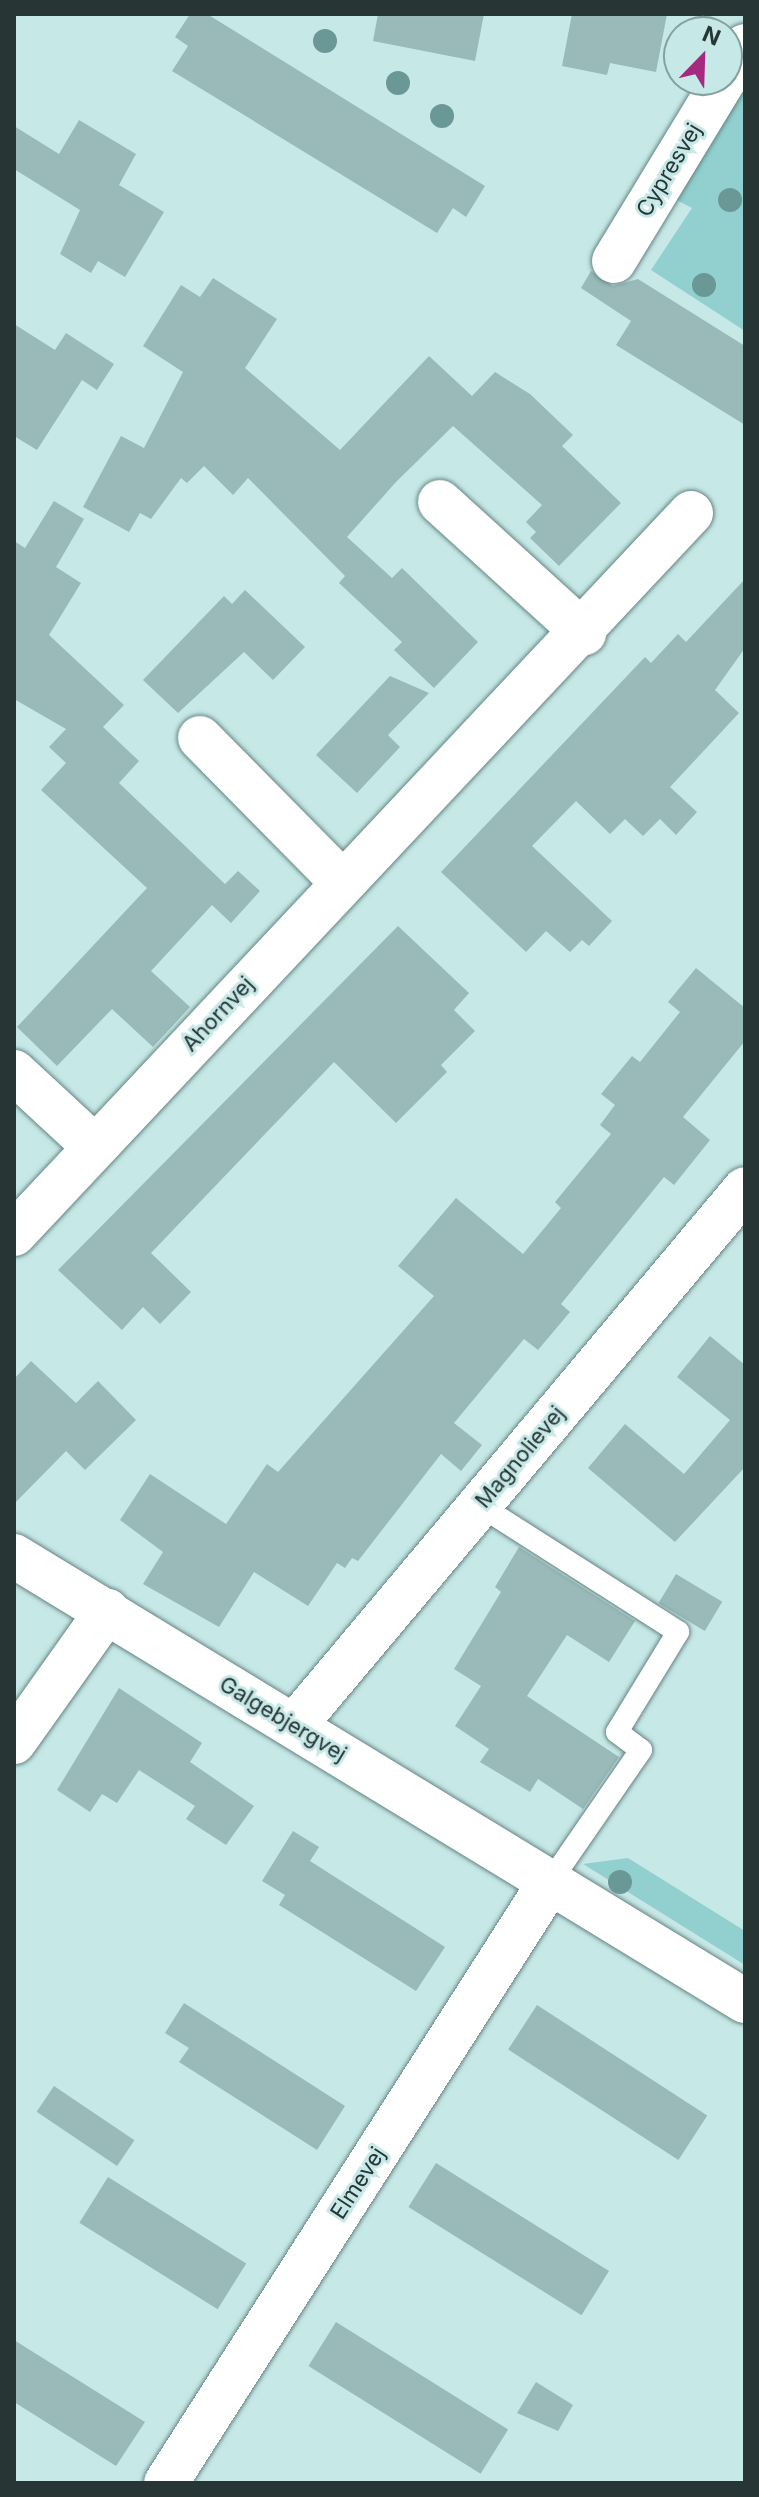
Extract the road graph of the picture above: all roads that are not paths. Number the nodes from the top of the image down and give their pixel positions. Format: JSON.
{"nodes":[{"id":1,"x":715,"y":96,"type":"edge"},
{"id":2,"x":614,"y":261,"type":"dead end"},
{"id":3,"x":440,"y":502,"type":"dead end"},
{"id":4,"x":691,"y":513,"type":"dead end"},
{"id":5,"x":584,"y":633,"type":"junction"},
{"id":6,"x":200,"y":738,"type":"dead end"},
{"id":7,"x":341,"y":881,"type":"junction"},
{"id":8,"x":14,"y":1072,"type":"edge"},
{"id":9,"x":95,"y":1147,"type":"junction"},
{"id":10,"x":745,"y":1189,"type":"edge"},
{"id":11,"x":14,"y":1234,"type":"edge"},
{"id":12,"x":479,"y":1505,"type":"junction"},
{"id":13,"x":14,"y":1556,"type":"edge"},
{"id":14,"x":107,"y":1611,"type":"junction"},
{"id":15,"x":294,"y":1726,"type":"junction"},
{"id":16,"x":14,"y":1742,"type":"edge"},
{"id":17,"x":550,"y":1882,"type":"junction"},
{"id":18,"x":745,"y":2001,"type":"edge"},
{"id":19,"x":166,"y":2483,"type":"edge"}],
"edges":[{"from":1,"to":2,"type":"street","name":"Cypresvej"},
{"from":3,"to":5,"type":"street"},
{"from":4,"to":5,"type":"street","name":"Ahornvej"},
{"from":5,"to":7,"type":"street","name":"Ahornvej"},
{"from":6,"to":7,"type":"street"},
{"from":7,"to":9,"type":"street","name":"Ahornvej"},
{"from":8,"to":9,"type":"street"},
{"from":9,"to":11,"type":"street","name":"Ahornvej"},
{"from":10,"to":12,"type":"street","name":"Magnolievej"},
{"from":12,"to":15,"type":"street","name":"Magnolievej"},
{"from":12,"to":17,"type":"lane"},
{"from":13,"to":14,"type":"street","name":"Galgebjergvej"},
{"from":14,"to":15,"type":"street","name":"Galgebjergvej"},
{"from":14,"to":16,"type":"street"},
{"from":15,"to":17,"type":"street","name":"Galgebjergvej"},
{"from":17,"to":18,"type":"street","name":"Galgebjergvej"},
{"from":17,"to":19,"type":"street","name":"Elmevej"}]}
